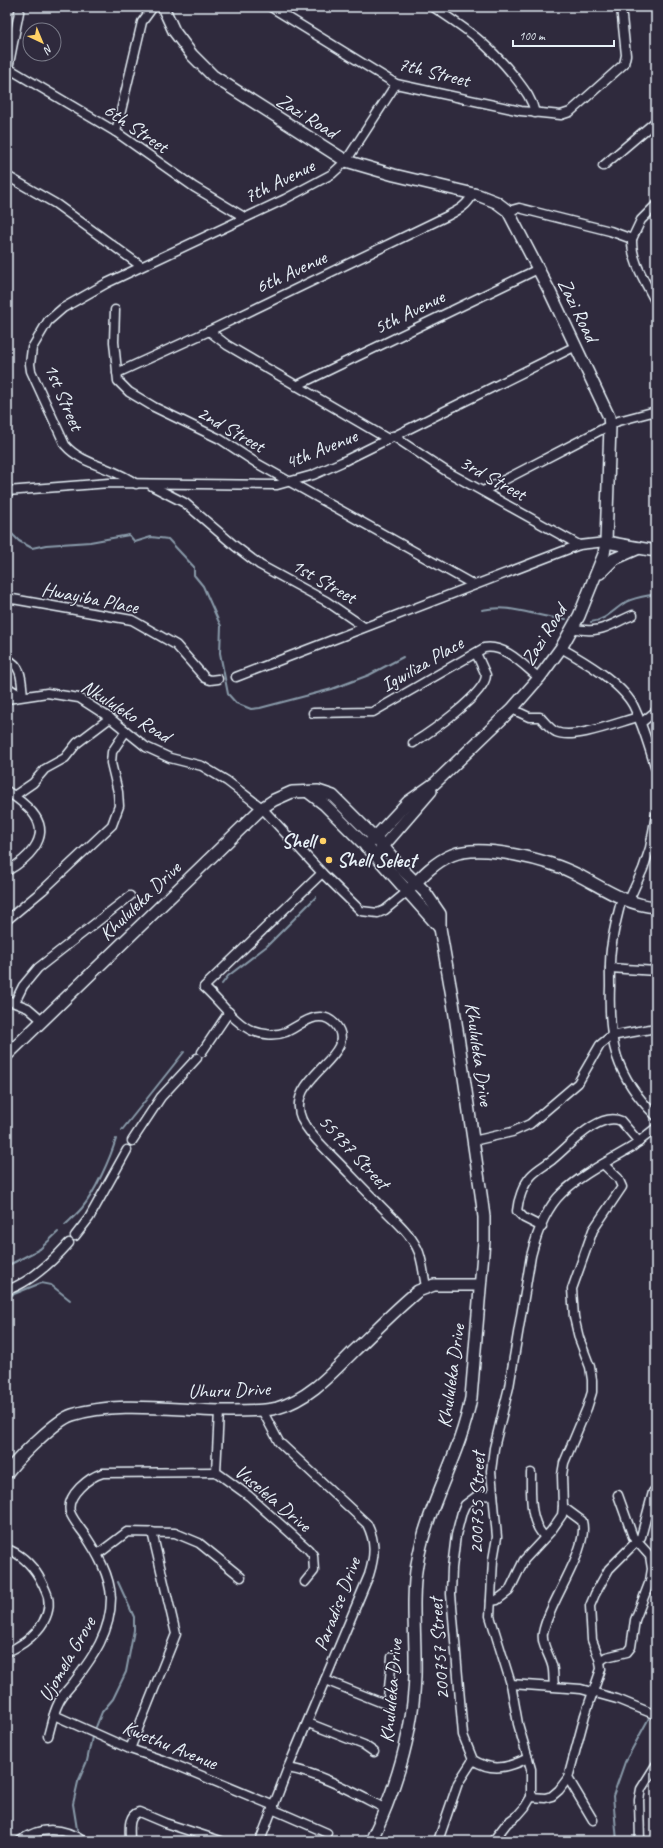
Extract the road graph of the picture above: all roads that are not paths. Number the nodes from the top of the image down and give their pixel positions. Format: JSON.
{"nodes":[{"id":1,"x":20,"y":7,"type":"edge"},
{"id":2,"x":153,"y":7,"type":"edge"},
{"id":3,"x":163,"y":7,"type":"edge"},
{"id":4,"x":271,"y":7,"type":"edge"},
{"id":5,"x":433,"y":7,"type":"edge"},
{"id":6,"x":621,"y":7,"type":"edge"},
{"id":7,"x":8,"y":71,"type":"edge"},
{"id":8,"x":396,"y":84,"type":"junction"},
{"id":9,"x":535,"y":113,"type":"junction"},
{"id":10,"x":656,"y":121,"type":"edge"},
{"id":11,"x":116,"y":132,"type":"junction"},
{"id":12,"x":346,"y":161,"type":"junction"},
{"id":13,"x":604,"y":166,"type":"dead end"},
{"id":14,"x":7,"y":176,"type":"edge"},
{"id":15,"x":472,"y":193,"type":"junction"},
{"id":16,"x":656,"y":205,"type":"edge"},
{"id":17,"x":508,"y":211,"type":"junction"},
{"id":18,"x":244,"y":217,"type":"junction"},
{"id":19,"x":632,"y":239,"type":"junction"},
{"id":20,"x":141,"y":266,"type":"junction"},
{"id":21,"x":538,"y":269,"type":"junction"},
{"id":22,"x":656,"y":303,"type":"edge"},
{"id":23,"x":114,"y":310,"type":"dead end"},
{"id":24,"x":209,"y":331,"type":"junction"},
{"id":25,"x":576,"y":346,"type":"junction"},
{"id":26,"x":117,"y":373,"type":"junction"},
{"id":27,"x":296,"y":386,"type":"junction"},
{"id":28,"x":656,"y":411,"type":"edge"},
{"id":29,"x":610,"y":426,"type":"junction"},
{"id":30,"x":391,"y":438,"type":"junction"},
{"id":31,"x":289,"y":481,"type":"junction"},
{"id":32,"x":136,"y":484,"type":"junction"},
{"id":33,"x":148,"y":485,"type":"junction"},
{"id":34,"x":7,"y":491,"type":"edge"},
{"id":35,"x":483,"y":491,"type":"junction"},
{"id":36,"x":606,"y":542,"type":"junction"},
{"id":37,"x":579,"y":545,"type":"junction"},
{"id":38,"x":639,"y":548,"type":"junction"},
{"id":39,"x":656,"y":551,"type":"edge"},
{"id":40,"x":596,"y":576,"type":"junction"},
{"id":41,"x":474,"y":585,"type":"junction"},
{"id":42,"x":7,"y":598,"type":"edge"},
{"id":43,"x":633,"y":615,"type":"dead end"},
{"id":44,"x":364,"y":627,"type":"junction"},
{"id":45,"x":572,"y":628,"type":"junction"},
{"id":46,"x":561,"y":648,"type":"junction"},
{"id":47,"x":476,"y":653,"type":"junction"},
{"id":48,"x":7,"y":659,"type":"edge"},
{"id":49,"x":236,"y":677,"type":"dead end"},
{"id":50,"x":539,"y":678,"type":"junction"},
{"id":51,"x":218,"y":679,"type":"dead end"},
{"id":52,"x":7,"y":687,"type":"edge"},
{"id":53,"x":22,"y":696,"type":"junction"},
{"id":54,"x":7,"y":699,"type":"edge"},
{"id":55,"x":512,"y":709,"type":"junction"},
{"id":56,"x":656,"y":711,"type":"edge"},
{"id":57,"x":313,"y":713,"type":"dead end"},
{"id":58,"x":110,"y":718,"type":"junction"},
{"id":59,"x":640,"y":720,"type":"junction"},
{"id":60,"x":126,"y":731,"type":"junction"},
{"id":61,"x":413,"y":743,"type":"dead end"},
{"id":62,"x":656,"y":769,"type":"edge"},
{"id":63,"x":435,"y":783,"type":"junction"},
{"id":64,"x":7,"y":791,"type":"edge"},
{"id":65,"x":308,"y":792,"type":"junction"},
{"id":66,"x":14,"y":796,"type":"junction"},
{"id":67,"x":262,"y":808,"type":"junction"},
{"id":68,"x":656,"y":815,"type":"edge"},
{"id":69,"x":375,"y":837,"type":"junction"},
{"id":70,"x":383,"y":846,"type":"junction"},
{"id":71,"x":366,"y":847,"type":"junction"},
{"id":72,"x":376,"y":856,"type":"junction"},
{"id":73,"x":7,"y":871,"type":"edge"},
{"id":74,"x":322,"y":873,"type":"junction"},
{"id":75,"x":416,"y":882,"type":"junction"},
{"id":76,"x":408,"y":891,"type":"junction"},
{"id":77,"x":130,"y":896,"type":"dead end"},
{"id":78,"x":625,"y":899,"type":"junction"},
{"id":79,"x":656,"y":906,"type":"edge"},
{"id":80,"x":7,"y":920,"type":"edge"},
{"id":81,"x":440,"y":928,"type":"junction"},
{"id":82,"x":610,"y":968,"type":"junction"},
{"id":83,"x":656,"y":971,"type":"edge"},
{"id":84,"x":7,"y":1000,"type":"edge"},
{"id":85,"x":16,"y":1002,"type":"junction"},
{"id":86,"x":229,"y":1012,"type":"junction"},
{"id":87,"x":42,"y":1020,"type":"junction"},
{"id":88,"x":656,"y":1028,"type":"edge"},
{"id":89,"x":611,"y":1036,"type":"junction"},
{"id":90,"x":7,"y":1055,"type":"edge"},
{"id":91,"x":656,"y":1116,"type":"edge"},
{"id":92,"x":656,"y":1128,"type":"edge"},
{"id":93,"x":132,"y":1141,"type":"dead end"},
{"id":94,"x":473,"y":1142,"type":"junction"},
{"id":95,"x":636,"y":1144,"type":"junction"},
{"id":96,"x":127,"y":1150,"type":"dead end"},
{"id":97,"x":603,"y":1164,"type":"junction"},
{"id":98,"x":542,"y":1227,"type":"junction"},
{"id":99,"x":75,"y":1236,"type":"dead end"},
{"id":100,"x":69,"y":1243,"type":"dead end"},
{"id":101,"x":480,"y":1285,"type":"junction"},
{"id":102,"x":426,"y":1286,"type":"junction"},
{"id":103,"x":7,"y":1290,"type":"edge"},
{"id":104,"x":262,"y":1410,"type":"junction"},
{"id":105,"x":219,"y":1411,"type":"junction"},
{"id":106,"x":216,"y":1472,"type":"junction"},
{"id":107,"x":7,"y":1473,"type":"edge"},
{"id":108,"x":531,"y":1473,"type":"dead end"},
{"id":109,"x":656,"y":1489,"type":"edge"},
{"id":110,"x":493,"y":1495,"type":"junction"},
{"id":111,"x":618,"y":1495,"type":"dead end"},
{"id":112,"x":564,"y":1506,"type":"junction"},
{"id":113,"x":152,"y":1532,"type":"junction"},
{"id":114,"x":545,"y":1537,"type":"junction"},
{"id":115,"x":637,"y":1542,"type":"junction"},
{"id":116,"x":7,"y":1549,"type":"edge"},
{"id":117,"x":98,"y":1554,"type":"junction"},
{"id":118,"x":241,"y":1577,"type":"dead end"},
{"id":119,"x":305,"y":1582,"type":"dead end"},
{"id":120,"x":491,"y":1600,"type":"junction"},
{"id":121,"x":7,"y":1652,"type":"edge"},
{"id":122,"x":392,"y":1657,"type":"dead end"},
{"id":123,"x":600,"y":1661,"type":"junction"},
{"id":124,"x":326,"y":1680,"type":"junction"},
{"id":125,"x":511,"y":1684,"type":"junction"},
{"id":126,"x":554,"y":1686,"type":"junction"},
{"id":127,"x":592,"y":1693,"type":"junction"},
{"id":128,"x":54,"y":1715,"type":"junction"},
{"id":129,"x":656,"y":1715,"type":"edge"},
{"id":130,"x":308,"y":1723,"type":"junction"},
{"id":131,"x":48,"y":1736,"type":"dead end"},
{"id":132,"x":130,"y":1749,"type":"junction"},
{"id":133,"x":374,"y":1752,"type":"dead end"},
{"id":134,"x":528,"y":1758,"type":"junction"},
{"id":135,"x":473,"y":1760,"type":"junction"},
{"id":136,"x":656,"y":1765,"type":"edge"},
{"id":137,"x":288,"y":1768,"type":"junction"},
{"id":138,"x":568,"y":1778,"type":"junction"},
{"id":139,"x":530,"y":1797,"type":"junction"},
{"id":140,"x":273,"y":1807,"type":"junction"},
{"id":141,"x":386,"y":1809,"type":"junction"},
{"id":142,"x":593,"y":1820,"type":"dead end"},
{"id":143,"x":327,"y":1833,"type":"dead end"},
{"id":144,"x":196,"y":1837,"type":"edge"},
{"id":145,"x":20,"y":1841,"type":"edge"},
{"id":146,"x":84,"y":1841,"type":"edge"},
{"id":147,"x":130,"y":1841,"type":"edge"},
{"id":148,"x":220,"y":1841,"type":"edge"},
{"id":149,"x":260,"y":1841,"type":"edge"},
{"id":150,"x":371,"y":1841,"type":"edge"},
{"id":151,"x":438,"y":1841,"type":"edge"},
{"id":152,"x":494,"y":1841,"type":"edge"},
{"id":153,"x":640,"y":1841,"type":"edge"}],
"edges":[{"from":1,"to":7,"type":"street"},
{"from":2,"to":11,"type":"street"},
{"from":3,"to":12,"type":"street","name":"Zazi Road"},
{"from":4,"to":8,"type":"street","name":"7th Street"},
{"from":5,"to":9,"type":"street"},
{"from":6,"to":9,"type":"street","name":"7th Street"},
{"from":7,"to":11,"type":"street","name":"6th Street"},
{"from":8,"to":9,"type":"street","name":"7th Street"},
{"from":8,"to":12,"type":"street","name":"7th Avenue"},
{"from":10,"to":13,"type":"street"},
{"from":11,"to":18,"type":"street","name":"6th Street"},
{"from":12,"to":15,"type":"street","name":"Zazi Road"},
{"from":12,"to":18,"type":"street","name":"7th Avenue"},
{"from":14,"to":20,"type":"street"},
{"from":15,"to":17,"type":"street","name":"Zazi Road"},
{"from":15,"to":24,"type":"street","name":"6th Avenue"},
{"from":16,"to":19,"type":"street"},
{"from":17,"to":19,"type":"street"},
{"from":17,"to":21,"type":"street","name":"Zazi Road"},
{"from":18,"to":20,"type":"street","name":"7th Avenue"},
{"from":19,"to":22,"type":"street"},
{"from":20,"to":32,"type":"street","name":"1st Street"},
{"from":21,"to":25,"type":"street","name":"Zazi Road"},
{"from":21,"to":27,"type":"street","name":"5th Avenue"},
{"from":23,"to":26,"type":"street","name":"2nd Street"},
{"from":24,"to":26,"type":"street","name":"6th Avenue"},
{"from":24,"to":27,"type":"street","name":"3rd Street"},
{"from":25,"to":29,"type":"street","name":"Zazi Road"},
{"from":25,"to":30,"type":"street","name":"4th Avenue"},
{"from":26,"to":31,"type":"street","name":"2nd Street"},
{"from":27,"to":30,"type":"street","name":"3rd Street"},
{"from":28,"to":29,"type":"street"},
{"from":29,"to":35,"type":"street"},
{"from":29,"to":36,"type":"street","name":"Zazi Road"},
{"from":30,"to":31,"type":"street","name":"4th Avenue"},
{"from":30,"to":35,"type":"street","name":"3rd Street"},
{"from":31,"to":33,"type":"street","name":"4th Avenue"},
{"from":31,"to":41,"type":"street","name":"2nd Street"},
{"from":32,"to":33,"type":"street","name":"4th Avenue"},
{"from":32,"to":34,"type":"street","name":"4th Avenue"},
{"from":33,"to":44,"type":"street","name":"1st Street"},
{"from":35,"to":37,"type":"street","name":"3rd Street"},
{"from":36,"to":37,"type":"street","name":"1st Street"},
{"from":36,"to":38,"type":"street"},
{"from":36,"to":40,"type":"street","name":"Zazi Road"},
{"from":37,"to":41,"type":"street","name":"1st Street"},
{"from":38,"to":39,"type":"street"},
{"from":38,"to":40,"type":"street"},
{"from":40,"to":45,"type":"street","name":"Zazi Road"},
{"from":41,"to":44,"type":"street","name":"1st Street"},
{"from":42,"to":51,"type":"street","name":"Hwayiba Place"},
{"from":43,"to":45,"type":"street"},
{"from":44,"to":49,"type":"street","name":"1st Street"},
{"from":45,"to":46,"type":"street","name":"Zazi Road"},
{"from":46,"to":50,"type":"street","name":"Zazi Road"},
{"from":46,"to":59,"type":"street"},
{"from":47,"to":50,"type":"street","name":"Igwiliza Place"},
{"from":47,"to":57,"type":"street","name":"Igwiliza Place"},
{"from":47,"to":61,"type":"street"},
{"from":48,"to":53,"type":"street"},
{"from":50,"to":55,"type":"street","name":"Zazi Road"},
{"from":52,"to":53,"type":"street"},
{"from":53,"to":54,"type":"street","name":"Nkululeko Road"},
{"from":53,"to":58,"type":"street","name":"Nkululeko Road"},
{"from":55,"to":59,"type":"street"},
{"from":55,"to":63,"type":"street","name":"Zazi Road"},
{"from":56,"to":59,"type":"street"},
{"from":58,"to":60,"type":"street","name":"Nkululeko Road"},
{"from":58,"to":66,"type":"street"},
{"from":59,"to":62,"type":"street"},
{"from":60,"to":67,"type":"street","name":"Nkululeko Road"},
{"from":60,"to":80,"type":"street"},
{"from":63,"to":69,"type":"street","name":"Zazi Road"},
{"from":63,"to":70,"type":"street","name":"Zazi Road"},
{"from":64,"to":66,"type":"street"},
{"from":65,"to":67,"type":"street","name":"Khululeka Drive"},
{"from":65,"to":69,"type":"street","name":"Khululeka Drive"},
{"from":65,"to":71,"type":"street"},
{"from":66,"to":73,"type":"street"},
{"from":67,"to":74,"type":"street","name":"Nkululeko Road"},
{"from":67,"to":87,"type":"street","name":"Khululeka Drive"},
{"from":68,"to":78,"type":"street"},
{"from":69,"to":70,"type":"street","name":"Khululeka Drive"},
{"from":69,"to":71,"type":"street","name":"Zazi Road"},
{"from":70,"to":72,"type":"street","name":"Zazi Road"},
{"from":70,"to":75,"type":"street","name":"Khululeka Drive"},
{"from":71,"to":72,"type":"street"},
{"from":72,"to":76,"type":"street"},
{"from":74,"to":76,"type":"street","name":"Nkululeko Road"},
{"from":74,"to":86,"type":"street","name":"55937 Street"},
{"from":75,"to":76,"type":"street"},
{"from":75,"to":78,"type":"street"},
{"from":75,"to":81,"type":"street","name":"Khululeka Drive"},
{"from":76,"to":81,"type":"street"},
{"from":77,"to":85,"type":"street"},
{"from":78,"to":79,"type":"street"},
{"from":78,"to":82,"type":"street"},
{"from":81,"to":94,"type":"street","name":"Khululeka Drive"},
{"from":82,"to":83,"type":"street"},
{"from":82,"to":89,"type":"street"},
{"from":84,"to":85,"type":"street"},
{"from":85,"to":87,"type":"street"},
{"from":86,"to":93,"type":"street"},
{"from":86,"to":102,"type":"street","name":"55937 Street"},
{"from":87,"to":90,"type":"street","name":"Khululeka Drive"},
{"from":88,"to":89,"type":"street"},
{"from":89,"to":91,"type":"street"},
{"from":89,"to":94,"type":"street"},
{"from":92,"to":95,"type":"street","name":"200755 Street"},
{"from":94,"to":101,"type":"street","name":"Khululeka Drive"},
{"from":95,"to":97,"type":"street","name":"200755 Street"},
{"from":95,"to":98,"type":"street"},
{"from":96,"to":99,"type":"street"},
{"from":97,"to":98,"type":"street","name":"200755 Street"},
{"from":97,"to":112,"type":"street"},
{"from":98,"to":110,"type":"street","name":"200755 Street"},
{"from":100,"to":103,"type":"street"},
{"from":101,"to":102,"type":"street"},
{"from":101,"to":141,"type":"street","name":"Khululeka Drive"},
{"from":102,"to":104,"type":"street","name":"Uhuru Drive"},
{"from":104,"to":105,"type":"street","name":"Uhuru Drive"},
{"from":104,"to":124,"type":"street","name":"Paradise Drive"},
{"from":105,"to":106,"type":"street","name":"Vuselela Drive"},
{"from":105,"to":107,"type":"street","name":"Uhuru Drive"},
{"from":106,"to":117,"type":"street","name":"Ujomela Grove"},
{"from":106,"to":119,"type":"street","name":"Vuselela Drive"},
{"from":108,"to":114,"type":"street"},
{"from":109,"to":115,"type":"street"},
{"from":110,"to":120,"type":"street","name":"200755 Street"},
{"from":110,"to":135,"type":"street","name":"200757 Street"},
{"from":111,"to":115,"type":"street"},
{"from":112,"to":114,"type":"street"},
{"from":112,"to":126,"type":"street"},
{"from":113,"to":117,"type":"street"},
{"from":113,"to":118,"type":"street"},
{"from":113,"to":132,"type":"street"},
{"from":114,"to":120,"type":"street"},
{"from":115,"to":123,"type":"street"},
{"from":115,"to":123,"type":"street"},
{"from":116,"to":121,"type":"street"},
{"from":117,"to":128,"type":"street","name":"Ujomela Grove"},
{"from":120,"to":125,"type":"street","name":"200755 Street"},
{"from":122,"to":124,"type":"street"},
{"from":123,"to":127,"type":"street"},
{"from":124,"to":130,"type":"street","name":"Paradise Drive"},
{"from":125,"to":126,"type":"street"},
{"from":125,"to":134,"type":"street","name":"200755 Street"},
{"from":126,"to":127,"type":"street"},
{"from":127,"to":129,"type":"street"},
{"from":127,"to":138,"type":"street"},
{"from":128,"to":131,"type":"street","name":"Ujomela Grove"},
{"from":128,"to":132,"type":"street","name":"Kwethu Avenue"},
{"from":130,"to":133,"type":"street"},
{"from":130,"to":137,"type":"street","name":"Paradise Drive"},
{"from":132,"to":140,"type":"street","name":"Kwethu Avenue"},
{"from":134,"to":135,"type":"street"},
{"from":134,"to":139,"type":"street","name":"200755 Street"},
{"from":135,"to":151,"type":"street"},
{"from":136,"to":153,"type":"street"},
{"from":137,"to":140,"type":"street","name":"Paradise Drive"},
{"from":137,"to":141,"type":"street"},
{"from":138,"to":139,"type":"street"},
{"from":138,"to":142,"type":"street"},
{"from":139,"to":152,"type":"street","name":"200755 Street"},
{"from":140,"to":143,"type":"street","name":"Kwethu Avenue"},
{"from":140,"to":149,"type":"street","name":"Paradise Drive"},
{"from":141,"to":150,"type":"street","name":"Khululeka Drive"},
{"from":144,"to":147,"type":"street"},
{"from":144,"to":148,"type":"street"},
{"from":145,"to":146,"type":"street"}]}
